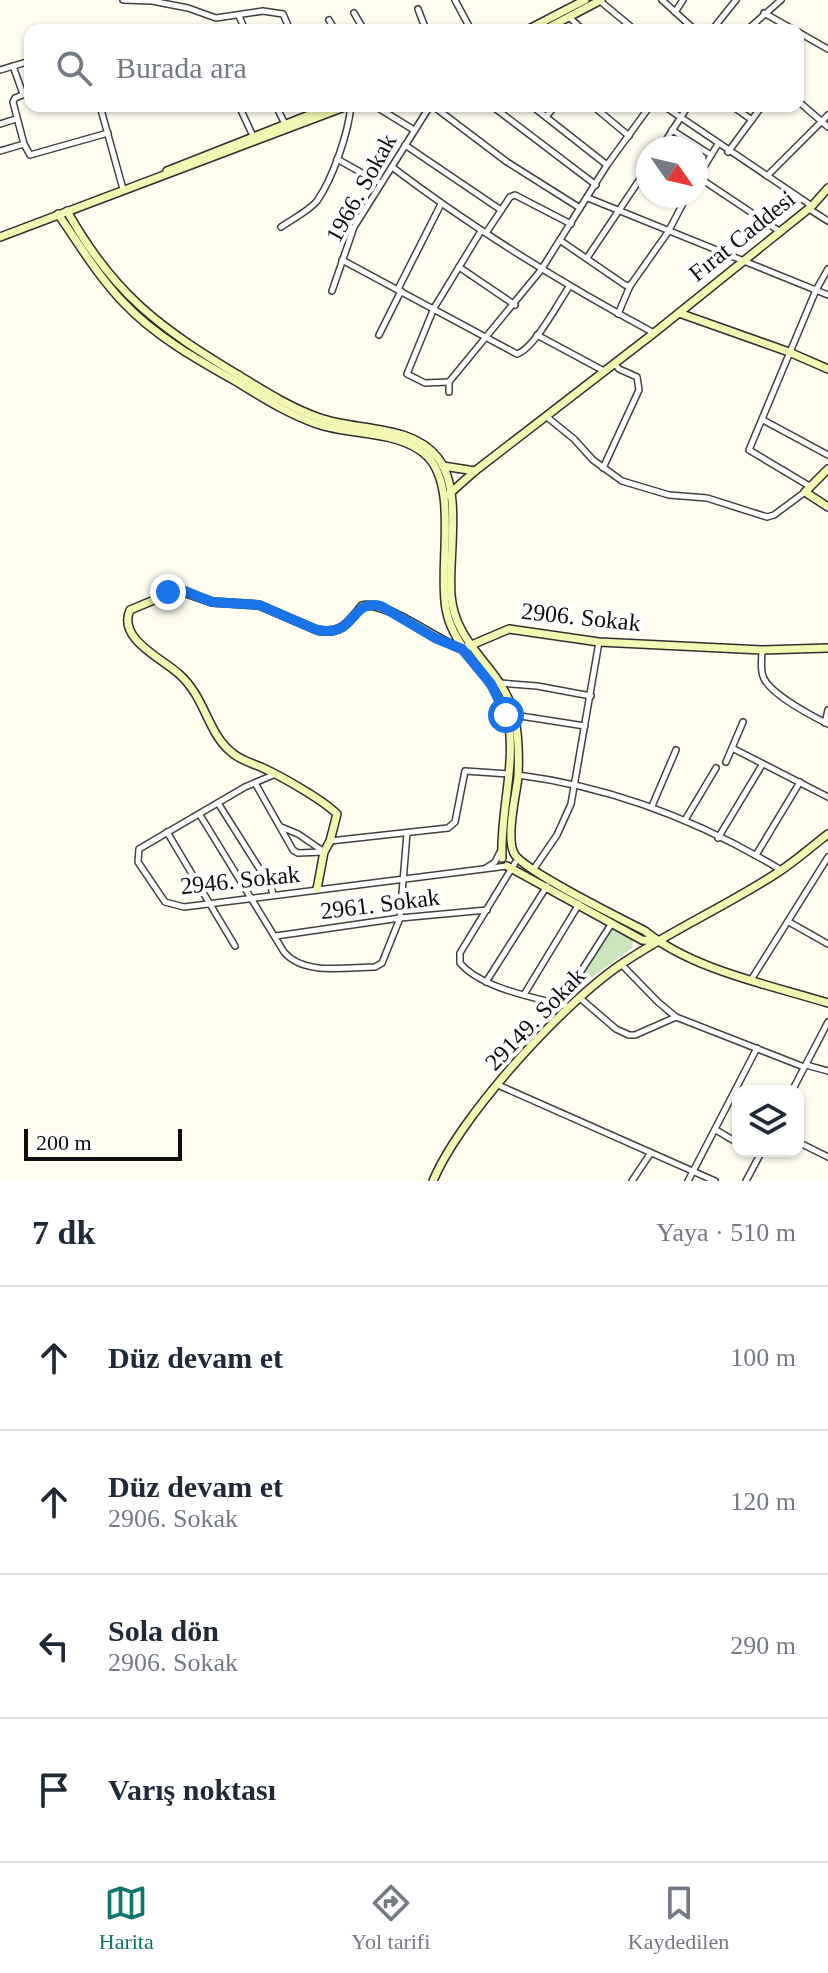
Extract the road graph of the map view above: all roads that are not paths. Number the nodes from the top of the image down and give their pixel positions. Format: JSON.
{"nodes":[{"id":1,"x":123,"y":0,"type":"edge"},
{"id":2,"x":455,"y":0,"type":"edge"},
{"id":3,"x":585,"y":0,"type":"edge"},
{"id":4,"x":600,"y":0,"type":"edge"},
{"id":5,"x":662,"y":0,"type":"edge"},
{"id":6,"x":683,"y":0,"type":"edge"},
{"id":7,"x":736,"y":0,"type":"edge"},
{"id":8,"x":781,"y":0,"type":"edge"},
{"id":9,"x":418,"y":9,"type":"dead end"},
{"id":10,"x":675,"y":12,"type":"junction"},
{"id":11,"x":354,"y":13,"type":"dead end"},
{"id":12,"x":764,"y":13,"type":"junction"},
{"id":13,"x":239,"y":16,"type":"junction"},
{"id":14,"x":570,"y":18,"type":"junction"},
{"id":15,"x":329,"y":20,"type":"dead end"},
{"id":16,"x":242,"y":24,"type":"edge"},
{"id":17,"x":287,"y":24,"type":"edge"},
{"id":18,"x":331,"y":24,"type":"edge"},
{"id":19,"x":360,"y":24,"type":"edge"},
{"id":20,"x":424,"y":24,"type":"edge"},
{"id":21,"x":468,"y":24,"type":"edge"},
{"id":22,"x":539,"y":24,"type":"edge"},
{"id":23,"x":557,"y":24,"type":"edge"},
{"id":24,"x":576,"y":24,"type":"edge"},
{"id":25,"x":628,"y":24,"type":"edge"},
{"id":26,"x":688,"y":24,"type":"edge"},
{"id":27,"x":717,"y":24,"type":"edge"},
{"id":28,"x":753,"y":24,"type":"edge"},
{"id":29,"x":784,"y":24,"type":"edge"},
{"id":30,"x":804,"y":36,"type":"edge"},
{"id":31,"x":828,"y":49,"type":"edge"},
{"id":32,"x":24,"y":63,"type":"edge"},
{"id":33,"x":13,"y":66,"type":"junction"},
{"id":34,"x":0,"y":70,"type":"edge"},
{"id":35,"x":24,"y":87,"type":"edge"},
{"id":36,"x":24,"y":95,"type":"edge"},
{"id":37,"x":804,"y":106,"type":"edge"},
{"id":38,"x":102,"y":112,"type":"edge"},
{"id":39,"x":242,"y":112,"type":"edge"},
{"id":40,"x":279,"y":112,"type":"edge"},
{"id":41,"x":316,"y":112,"type":"edge"},
{"id":42,"x":333,"y":112,"type":"edge"},
{"id":43,"x":349,"y":112,"type":"edge"},
{"id":44,"x":385,"y":112,"type":"edge"},
{"id":45,"x":427,"y":112,"type":"edge"},
{"id":46,"x":439,"y":112,"type":"edge"},
{"id":47,"x":500,"y":112,"type":"edge"},
{"id":48,"x":540,"y":112,"type":"edge"},
{"id":49,"x":550,"y":112,"type":"edge"},
{"id":50,"x":600,"y":112,"type":"edge"},
{"id":51,"x":646,"y":112,"type":"edge"},
{"id":52,"x":672,"y":112,"type":"edge"},
{"id":53,"x":684,"y":112,"type":"edge"},
{"id":54,"x":741,"y":112,"type":"edge"},
{"id":55,"x":758,"y":112,"type":"edge"},
{"id":56,"x":828,"y":115,"type":"edge"},
{"id":57,"x":546,"y":117,"type":"junction"},
{"id":58,"x":681,"y":118,"type":"junction"},
{"id":59,"x":16,"y":119,"type":"junction"},
{"id":60,"x":752,"y":120,"type":"junction"},
{"id":61,"x":822,"y":122,"type":"junction"},
{"id":62,"x":0,"y":124,"type":"edge"},
{"id":63,"x":285,"y":124,"type":"junction"},
{"id":64,"x":828,"y":127,"type":"edge"},
{"id":65,"x":414,"y":130,"type":"junction"},
{"id":66,"x":672,"y":130,"type":"junction"},
{"id":67,"x":108,"y":133,"type":"junction"},
{"id":68,"x":253,"y":136,"type":"junction"},
{"id":69,"x":629,"y":136,"type":"junction"},
{"id":70,"x":668,"y":136,"type":"edge"},
{"id":71,"x":24,"y":144,"type":"junction"},
{"id":72,"x":718,"y":144,"type":"junction"},
{"id":73,"x":405,"y":145,"type":"junction"},
{"id":74,"x":0,"y":151,"type":"edge"},
{"id":75,"x":728,"y":152,"type":"junction"},
{"id":76,"x":711,"y":155,"type":"junction"},
{"id":77,"x":337,"y":159,"type":"junction"},
{"id":78,"x":708,"y":160,"type":"edge"},
{"id":79,"x":607,"y":165,"type":"junction"},
{"id":80,"x":392,"y":167,"type":"junction"},
{"id":81,"x":767,"y":176,"type":"junction"},
{"id":82,"x":154,"y":178,"type":"junction"},
{"id":83,"x":380,"y":183,"type":"junction"},
{"id":84,"x":596,"y":185,"type":"junction"},
{"id":85,"x":636,"y":185,"type":"edge"},
{"id":86,"x":708,"y":186,"type":"edge"},
{"id":87,"x":828,"y":188,"type":"edge"},
{"id":88,"x":123,"y":189,"type":"junction"},
{"id":89,"x":588,"y":198,"type":"junction"},
{"id":90,"x":441,"y":204,"type":"junction"},
{"id":91,"x":810,"y":207,"type":"junction"},
{"id":92,"x":580,"y":208,"type":"junction"},
{"id":93,"x":681,"y":208,"type":"edge"},
{"id":94,"x":620,"y":209,"type":"junction"},
{"id":95,"x":501,"y":210,"type":"junction"},
{"id":96,"x":67,"y":211,"type":"junction"},
{"id":97,"x":58,"y":214,"type":"junction"},
{"id":98,"x":828,"y":221,"type":"edge"},
{"id":99,"x":571,"y":224,"type":"junction"},
{"id":100,"x":281,"y":227,"type":"dead end"},
{"id":101,"x":779,"y":231,"type":"junction"},
{"id":102,"x":483,"y":232,"type":"junction"},
{"id":103,"x":668,"y":232,"type":"junction"},
{"id":104,"x":0,"y":237,"type":"edge"},
{"id":105,"x":561,"y":241,"type":"junction"},
{"id":106,"x":587,"y":258,"type":"junction"},
{"id":107,"x":744,"y":259,"type":"junction"},
{"id":108,"x":342,"y":260,"type":"junction"},
{"id":109,"x":459,"y":267,"type":"junction"},
{"id":110,"x":828,"y":269,"type":"edge"},
{"id":111,"x":541,"y":270,"type":"junction"},
{"id":112,"x":630,"y":286,"type":"junction"},
{"id":113,"x":569,"y":287,"type":"junction"},
{"id":114,"x":399,"y":290,"type":"junction"},
{"id":115,"x":816,"y":290,"type":"junction"},
{"id":116,"x":332,"y":291,"type":"dead end"},
{"id":117,"x":828,"y":295,"type":"edge"},
{"id":118,"x":515,"y":305,"type":"junction"},
{"id":119,"x":434,"y":308,"type":"junction"},
{"id":120,"x":679,"y":313,"type":"junction"},
{"id":121,"x":618,"y":314,"type":"junction"},
{"id":122,"x":654,"y":333,"type":"junction"},
{"id":123,"x":379,"y":335,"type":"dead end"},
{"id":124,"x":485,"y":335,"type":"junction"},
{"id":125,"x":537,"y":335,"type":"junction"},
{"id":126,"x":789,"y":352,"type":"junction"},
{"id":127,"x":615,"y":364,"type":"junction"},
{"id":128,"x":828,"y":369,"type":"edge"},
{"id":129,"x":605,"y":372,"type":"junction"},
{"id":130,"x":449,"y":382,"type":"junction"},
{"id":131,"x":449,"y":392,"type":"dead end"},
{"id":132,"x":547,"y":417,"type":"junction"},
{"id":133,"x":763,"y":420,"type":"junction"},
{"id":134,"x":828,"y":455,"type":"edge"},
{"id":135,"x":443,"y":466,"type":"junction"},
{"id":136,"x":603,"y":468,"type":"junction"},
{"id":137,"x":828,"y":469,"type":"edge"},
{"id":138,"x":475,"y":471,"type":"junction"},
{"id":139,"x":808,"y":490,"type":"junction"},
{"id":140,"x":447,"y":497,"type":"junction"},
{"id":141,"x":828,"y":507,"type":"edge"},
{"id":142,"x":599,"y":642,"type":"junction"},
{"id":143,"x":466,"y":648,"type":"junction"},
{"id":144,"x":828,"y":648,"type":"edge"},
{"id":145,"x":762,"y":650,"type":"junction"},
{"id":146,"x":499,"y":683,"type":"junction"},
{"id":147,"x":591,"y":696,"type":"junction"},
{"id":148,"x":828,"y":710,"type":"edge"},
{"id":149,"x":514,"y":715,"type":"junction"},
{"id":150,"x":743,"y":722,"type":"dead end"},
{"id":151,"x":826,"y":723,"type":"edge"},
{"id":152,"x":585,"y":726,"type":"junction"},
{"id":153,"x":734,"y":749,"type":"junction"},
{"id":154,"x":676,"y":750,"type":"dead end"},
{"id":155,"x":726,"y":762,"type":"dead end"},
{"id":156,"x":762,"y":765,"type":"junction"},
{"id":157,"x":716,"y":768,"type":"dead end"},
{"id":158,"x":514,"y":774,"type":"junction"},
{"id":159,"x":273,"y":775,"type":"junction"},
{"id":160,"x":800,"y":782,"type":"junction"},
{"id":161,"x":255,"y":783,"type":"junction"},
{"id":162,"x":576,"y":784,"type":"junction"},
{"id":163,"x":828,"y":797,"type":"edge"},
{"id":164,"x":218,"y":803,"type":"junction"},
{"id":165,"x":652,"y":806,"type":"junction"},
{"id":166,"x":200,"y":815,"type":"junction"},
{"id":167,"x":685,"y":820,"type":"junction"},
{"id":168,"x":281,"y":827,"type":"junction"},
{"id":169,"x":167,"y":832,"type":"junction"},
{"id":170,"x":407,"y":833,"type":"junction"},
{"id":171,"x":828,"y":834,"type":"edge"},
{"id":172,"x":718,"y":838,"type":"junction"},
{"id":173,"x":330,"y":841,"type":"junction"},
{"id":174,"x":324,"y":852,"type":"junction"},
{"id":175,"x":756,"y":855,"type":"junction"},
{"id":176,"x":828,"y":857,"type":"edge"},
{"id":177,"x":508,"y":862,"type":"junction"},
{"id":178,"x":485,"y":868,"type":"junction"},
{"id":179,"x":533,"y":870,"type":"junction"},
{"id":180,"x":782,"y":870,"type":"junction"},
{"id":181,"x":403,"y":879,"type":"junction"},
{"id":182,"x":547,"y":886,"type":"junction"},
{"id":183,"x":317,"y":889,"type":"junction"},
{"id":184,"x":273,"y":894,"type":"junction"},
{"id":185,"x":252,"y":897,"type":"junction"},
{"id":186,"x":210,"y":902,"type":"junction"},
{"id":187,"x":579,"y":903,"type":"junction"},
{"id":188,"x":488,"y":910,"type":"junction"},
{"id":189,"x":400,"y":918,"type":"junction"},
{"id":190,"x":612,"y":922,"type":"junction"},
{"id":191,"x":789,"y":922,"type":"junction"},
{"id":192,"x":276,"y":936,"type":"junction"},
{"id":193,"x":658,"y":941,"type":"junction"},
{"id":194,"x":828,"y":944,"type":"edge"},
{"id":195,"x":235,"y":946,"type":"dead end"},
{"id":196,"x":621,"y":964,"type":"junction"},
{"id":197,"x":751,"y":980,"type":"junction"},
{"id":198,"x":486,"y":982,"type":"junction"},
{"id":199,"x":525,"y":993,"type":"junction"},
{"id":200,"x":579,"y":997,"type":"junction"},
{"id":201,"x":828,"y":1003,"type":"edge"},
{"id":202,"x":560,"y":1004,"type":"junction"},
{"id":203,"x":570,"y":1007,"type":"junction"},
{"id":204,"x":676,"y":1017,"type":"junction"},
{"id":205,"x":828,"y":1022,"type":"edge"},
{"id":206,"x":757,"y":1048,"type":"junction"},
{"id":207,"x":805,"y":1066,"type":"junction"},
{"id":208,"x":828,"y":1071,"type":"edge"},
{"id":209,"x":498,"y":1085,"type":"junction"},
{"id":210,"x":795,"y":1085,"type":"edge"},
{"id":211,"x":716,"y":1130,"type":"junction"},
{"id":212,"x":732,"y":1139,"type":"edge"},
{"id":213,"x":804,"y":1145,"type":"edge"},
{"id":214,"x":650,"y":1154,"type":"junction"},
{"id":215,"x":758,"y":1157,"type":"edge"},
{"id":216,"x":828,"y":1157,"type":"edge"},
{"id":217,"x":693,"y":1172,"type":"junction"},
{"id":218,"x":433,"y":1181,"type":"edge"},
{"id":219,"x":632,"y":1181,"type":"edge"},
{"id":220,"x":688,"y":1181,"type":"edge"},
{"id":221,"x":715,"y":1181,"type":"edge"},
{"id":222,"x":746,"y":1181,"type":"edge"}],
"edges":[{"from":1,"to":13,"type":"street"},
{"from":2,"to":21,"type":"street"},
{"from":3,"to":22,"type":"street"},
{"from":4,"to":14,"type":"street"},
{"from":4,"to":25,"type":"street"},
{"from":5,"to":10,"type":"street"},
{"from":6,"to":10,"type":"street"},
{"from":7,"to":27,"type":"street"},
{"from":8,"to":12,"type":"street"},
{"from":9,"to":20,"type":"street"},
{"from":10,"to":26,"type":"street"},
{"from":11,"to":19,"type":"street"},
{"from":12,"to":28,"type":"street"},
{"from":12,"to":29,"type":"street"},
{"from":13,"to":16,"type":"street"},
{"from":13,"to":17,"type":"street"},
{"from":14,"to":23,"type":"street"},
{"from":14,"to":24,"type":"street"},
{"from":15,"to":18,"type":"street"},
{"from":30,"to":31,"type":"street"},
{"from":32,"to":33,"type":"street"},
{"from":33,"to":34,"type":"street"},
{"from":33,"to":35,"type":"street"},
{"from":36,"to":59,"type":"street"},
{"from":37,"to":61,"type":"street"},
{"from":38,"to":67,"type":"street"},
{"from":39,"to":68,"type":"street"},
{"from":40,"to":63,"type":"street"},
{"from":41,"to":63,"type":"street"},
{"from":42,"to":82,"type":"street"},
{"from":43,"to":77,"type":"street"},
{"from":44,"to":65,"type":"street"},
{"from":45,"to":65,"type":"street","name":"1966. Sokak"},
{"from":46,"to":92,"type":"street"},
{"from":47,"to":84,"type":"street"},
{"from":48,"to":57,"type":"street"},
{"from":49,"to":57,"type":"street"},
{"from":50,"to":69,"type":"street"},
{"from":51,"to":69,"type":"street"},
{"from":52,"to":58,"type":"street"},
{"from":53,"to":58,"type":"street"},
{"from":54,"to":60,"type":"street"},
{"from":55,"to":60,"type":"street"},
{"from":56,"to":61,"type":"street"},
{"from":57,"to":79,"type":"street"},
{"from":58,"to":66,"type":"street"},
{"from":58,"to":72,"type":"street"},
{"from":59,"to":62,"type":"street"},
{"from":59,"to":71,"type":"street"},
{"from":60,"to":75,"type":"street"},
{"from":61,"to":64,"type":"street"},
{"from":61,"to":81,"type":"street"},
{"from":63,"to":68,"type":"street"},
{"from":65,"to":73,"type":"street","name":"1966. Sokak"},
{"from":66,"to":70,"type":"street"},
{"from":66,"to":76,"type":"street"},
{"from":67,"to":71,"type":"street"},
{"from":67,"to":88,"type":"street"},
{"from":68,"to":82,"type":"street"},
{"from":69,"to":79,"type":"street"},
{"from":71,"to":74,"type":"street"},
{"from":72,"to":75,"type":"street"},
{"from":72,"to":76,"type":"street"},
{"from":73,"to":80,"type":"street","name":"1966. Sokak"},
{"from":73,"to":95,"type":"street"},
{"from":75,"to":81,"type":"street"},
{"from":76,"to":78,"type":"street"},
{"from":77,"to":83,"type":"street"},
{"from":77,"to":100,"type":"street"},
{"from":79,"to":84,"type":"street"},
{"from":80,"to":83,"type":"street","name":"1966. Sokak"},
{"from":80,"to":90,"type":"street"},
{"from":81,"to":91,"type":"street"},
{"from":82,"to":88,"type":"street"},
{"from":83,"to":108,"type":"street","name":"1966. Sokak"},
{"from":84,"to":89,"type":"street"},
{"from":85,"to":94,"type":"street"},
{"from":86,"to":101,"type":"street"},
{"from":87,"to":91,"type":"street","name":"Fırat Caddesi"},
{"from":88,"to":96,"type":"street"},
{"from":89,"to":92,"type":"street"},
{"from":89,"to":94,"type":"street"},
{"from":90,"to":102,"type":"street"},
{"from":90,"to":114,"type":"street"},
{"from":91,"to":98,"type":"street"},
{"from":91,"to":101,"type":"street","name":"Fırat Caddesi"},
{"from":92,"to":99,"type":"street"},
{"from":93,"to":103,"type":"street"},
{"from":94,"to":103,"type":"street"},
{"from":94,"to":106,"type":"street"},
{"from":95,"to":99,"type":"street"},
{"from":95,"to":102,"type":"street"},
{"from":96,"to":97,"type":"street"},
{"from":96,"to":135,"type":"street"},
{"from":97,"to":104,"type":"street"},
{"from":97,"to":140,"type":"street"},
{"from":99,"to":105,"type":"street"},
{"from":101,"to":107,"type":"street","name":"Fırat Caddesi"},
{"from":102,"to":109,"type":"street"},
{"from":102,"to":111,"type":"street"},
{"from":103,"to":107,"type":"street"},
{"from":103,"to":112,"type":"street"},
{"from":105,"to":106,"type":"street"},
{"from":105,"to":111,"type":"street"},
{"from":106,"to":112,"type":"street"},
{"from":107,"to":115,"type":"street"},
{"from":107,"to":120,"type":"street","name":"Fırat Caddesi"},
{"from":108,"to":114,"type":"street"},
{"from":108,"to":116,"type":"street","name":"1966. Sokak"},
{"from":109,"to":118,"type":"street"},
{"from":109,"to":119,"type":"street"},
{"from":110,"to":115,"type":"street"},
{"from":111,"to":113,"type":"street"},
{"from":111,"to":118,"type":"street"},
{"from":112,"to":121,"type":"street"},
{"from":113,"to":121,"type":"street"},
{"from":113,"to":125,"type":"street"},
{"from":114,"to":119,"type":"street"},
{"from":114,"to":123,"type":"street"},
{"from":115,"to":117,"type":"street"},
{"from":115,"to":126,"type":"street"},
{"from":118,"to":124,"type":"street"},
{"from":119,"to":124,"type":"street"},
{"from":119,"to":130,"type":"street"},
{"from":120,"to":122,"type":"street","name":"Fırat Caddesi"},
{"from":120,"to":126,"type":"street"},
{"from":121,"to":122,"type":"street"},
{"from":122,"to":127,"type":"street","name":"Fırat Caddesi"},
{"from":124,"to":125,"type":"street"},
{"from":124,"to":130,"type":"street"},
{"from":125,"to":129,"type":"street"},
{"from":126,"to":128,"type":"street"},
{"from":126,"to":133,"type":"street"},
{"from":127,"to":129,"type":"street","name":"Fırat Caddesi"},
{"from":127,"to":136,"type":"street"},
{"from":129,"to":132,"type":"street","name":"Fırat Caddesi"},
{"from":130,"to":131,"type":"street"},
{"from":132,"to":136,"type":"street"},
{"from":132,"to":138,"type":"street","name":"Fırat Caddesi"},
{"from":133,"to":134,"type":"street"},
{"from":133,"to":139,"type":"street"},
{"from":135,"to":138,"type":"street"},
{"from":135,"to":140,"type":"street"},
{"from":136,"to":139,"type":"street"},
{"from":137,"to":139,"type":"street"},
{"from":138,"to":140,"type":"street","name":"Fırat Caddesi"},
{"from":139,"to":141,"type":"street"},
{"from":140,"to":143,"type":"street"},
{"from":142,"to":143,"type":"street","name":"2906. Sokak"},
{"from":142,"to":145,"type":"street","name":"2906. Sokak"},
{"from":142,"to":147,"type":"street"},
{"from":143,"to":146,"type":"street"},
{"from":143,"to":158,"type":"street"},
{"from":143,"to":159,"type":"street"},
{"from":144,"to":145,"type":"street","name":"2906. Sokak"},
{"from":145,"to":151,"type":"street"},
{"from":146,"to":147,"type":"street"},
{"from":146,"to":149,"type":"street"},
{"from":147,"to":152,"type":"street"},
{"from":148,"to":151,"type":"street"},
{"from":149,"to":152,"type":"street"},
{"from":149,"to":158,"type":"street"},
{"from":150,"to":153,"type":"street"},
{"from":152,"to":162,"type":"street"},
{"from":153,"to":155,"type":"street"},
{"from":153,"to":156,"type":"street"},
{"from":154,"to":165,"type":"street"},
{"from":156,"to":160,"type":"street"},
{"from":156,"to":172,"type":"street"},
{"from":157,"to":167,"type":"street"},
{"from":158,"to":162,"type":"street"},
{"from":158,"to":170,"type":"street"},
{"from":158,"to":177,"type":"street"},
{"from":158,"to":177,"type":"street"},
{"from":159,"to":161,"type":"street","name":"2946. Sokak"},
{"from":159,"to":173,"type":"street"},
{"from":160,"to":163,"type":"street"},
{"from":160,"to":175,"type":"street"},
{"from":161,"to":164,"type":"street","name":"2946. Sokak"},
{"from":161,"to":168,"type":"street"},
{"from":162,"to":165,"type":"street"},
{"from":162,"to":179,"type":"street"},
{"from":164,"to":166,"type":"street","name":"2946. Sokak"},
{"from":164,"to":184,"type":"street"},
{"from":165,"to":167,"type":"street"},
{"from":166,"to":169,"type":"street","name":"2946. Sokak"},
{"from":166,"to":185,"type":"street"},
{"from":167,"to":172,"type":"street"},
{"from":168,"to":174,"type":"street"},
{"from":168,"to":174,"type":"street"},
{"from":169,"to":186,"type":"street"},
{"from":169,"to":186,"type":"street","name":"2946. Sokak"},
{"from":170,"to":173,"type":"street"},
{"from":170,"to":181,"type":"street"},
{"from":171,"to":180,"type":"street","name":"29149. Sokak"},
{"from":172,"to":175,"type":"street"},
{"from":173,"to":174,"type":"street"},
{"from":174,"to":183,"type":"street"},
{"from":175,"to":180,"type":"street"},
{"from":176,"to":191,"type":"street"},
{"from":177,"to":178,"type":"street","name":"2946. Sokak"},
{"from":177,"to":178,"type":"street"},
{"from":177,"to":179,"type":"street"},
{"from":177,"to":182,"type":"street"},
{"from":177,"to":188,"type":"street"},
{"from":178,"to":181,"type":"street","name":"2946. Sokak"},
{"from":179,"to":193,"type":"street"},
{"from":180,"to":193,"type":"street","name":"29149. Sokak"},
{"from":181,"to":183,"type":"street","name":"2946. Sokak"},
{"from":181,"to":189,"type":"street"},
{"from":182,"to":187,"type":"street"},
{"from":182,"to":198,"type":"street"},
{"from":183,"to":184,"type":"street","name":"2946. Sokak"},
{"from":184,"to":185,"type":"street","name":"2946. Sokak"},
{"from":185,"to":186,"type":"street","name":"2946. Sokak"},
{"from":185,"to":192,"type":"street"},
{"from":186,"to":195,"type":"street"},
{"from":187,"to":190,"type":"street"},
{"from":187,"to":199,"type":"street"},
{"from":188,"to":189,"type":"street","name":"2961. Sokak"},
{"from":188,"to":198,"type":"street"},
{"from":189,"to":192,"type":"street","name":"2961. Sokak"},
{"from":189,"to":192,"type":"street"},
{"from":190,"to":193,"type":"street"},
{"from":190,"to":202,"type":"street"},
{"from":191,"to":194,"type":"street"},
{"from":191,"to":197,"type":"street"},
{"from":193,"to":196,"type":"street","name":"29149. Sokak"},
{"from":193,"to":197,"type":"street"},
{"from":196,"to":200,"type":"street","name":"29149. Sokak"},
{"from":196,"to":204,"type":"street"},
{"from":197,"to":201,"type":"street"},
{"from":198,"to":199,"type":"street"},
{"from":199,"to":202,"type":"street"},
{"from":200,"to":203,"type":"street","name":"29149. Sokak"},
{"from":200,"to":204,"type":"street"},
{"from":202,"to":203,"type":"street"},
{"from":203,"to":209,"type":"street","name":"29149. Sokak"},
{"from":204,"to":206,"type":"street"},
{"from":205,"to":207,"type":"street"},
{"from":206,"to":207,"type":"street"},
{"from":206,"to":211,"type":"street"},
{"from":207,"to":208,"type":"street"},
{"from":207,"to":210,"type":"street"},
{"from":209,"to":214,"type":"street"},
{"from":209,"to":218,"type":"street","name":"29149. Sokak"},
{"from":211,"to":212,"type":"street"},
{"from":211,"to":217,"type":"street"},
{"from":213,"to":216,"type":"street"},
{"from":214,"to":217,"type":"street"},
{"from":214,"to":219,"type":"street"},
{"from":215,"to":222,"type":"street"},
{"from":217,"to":220,"type":"street"},
{"from":217,"to":221,"type":"street"}]}
